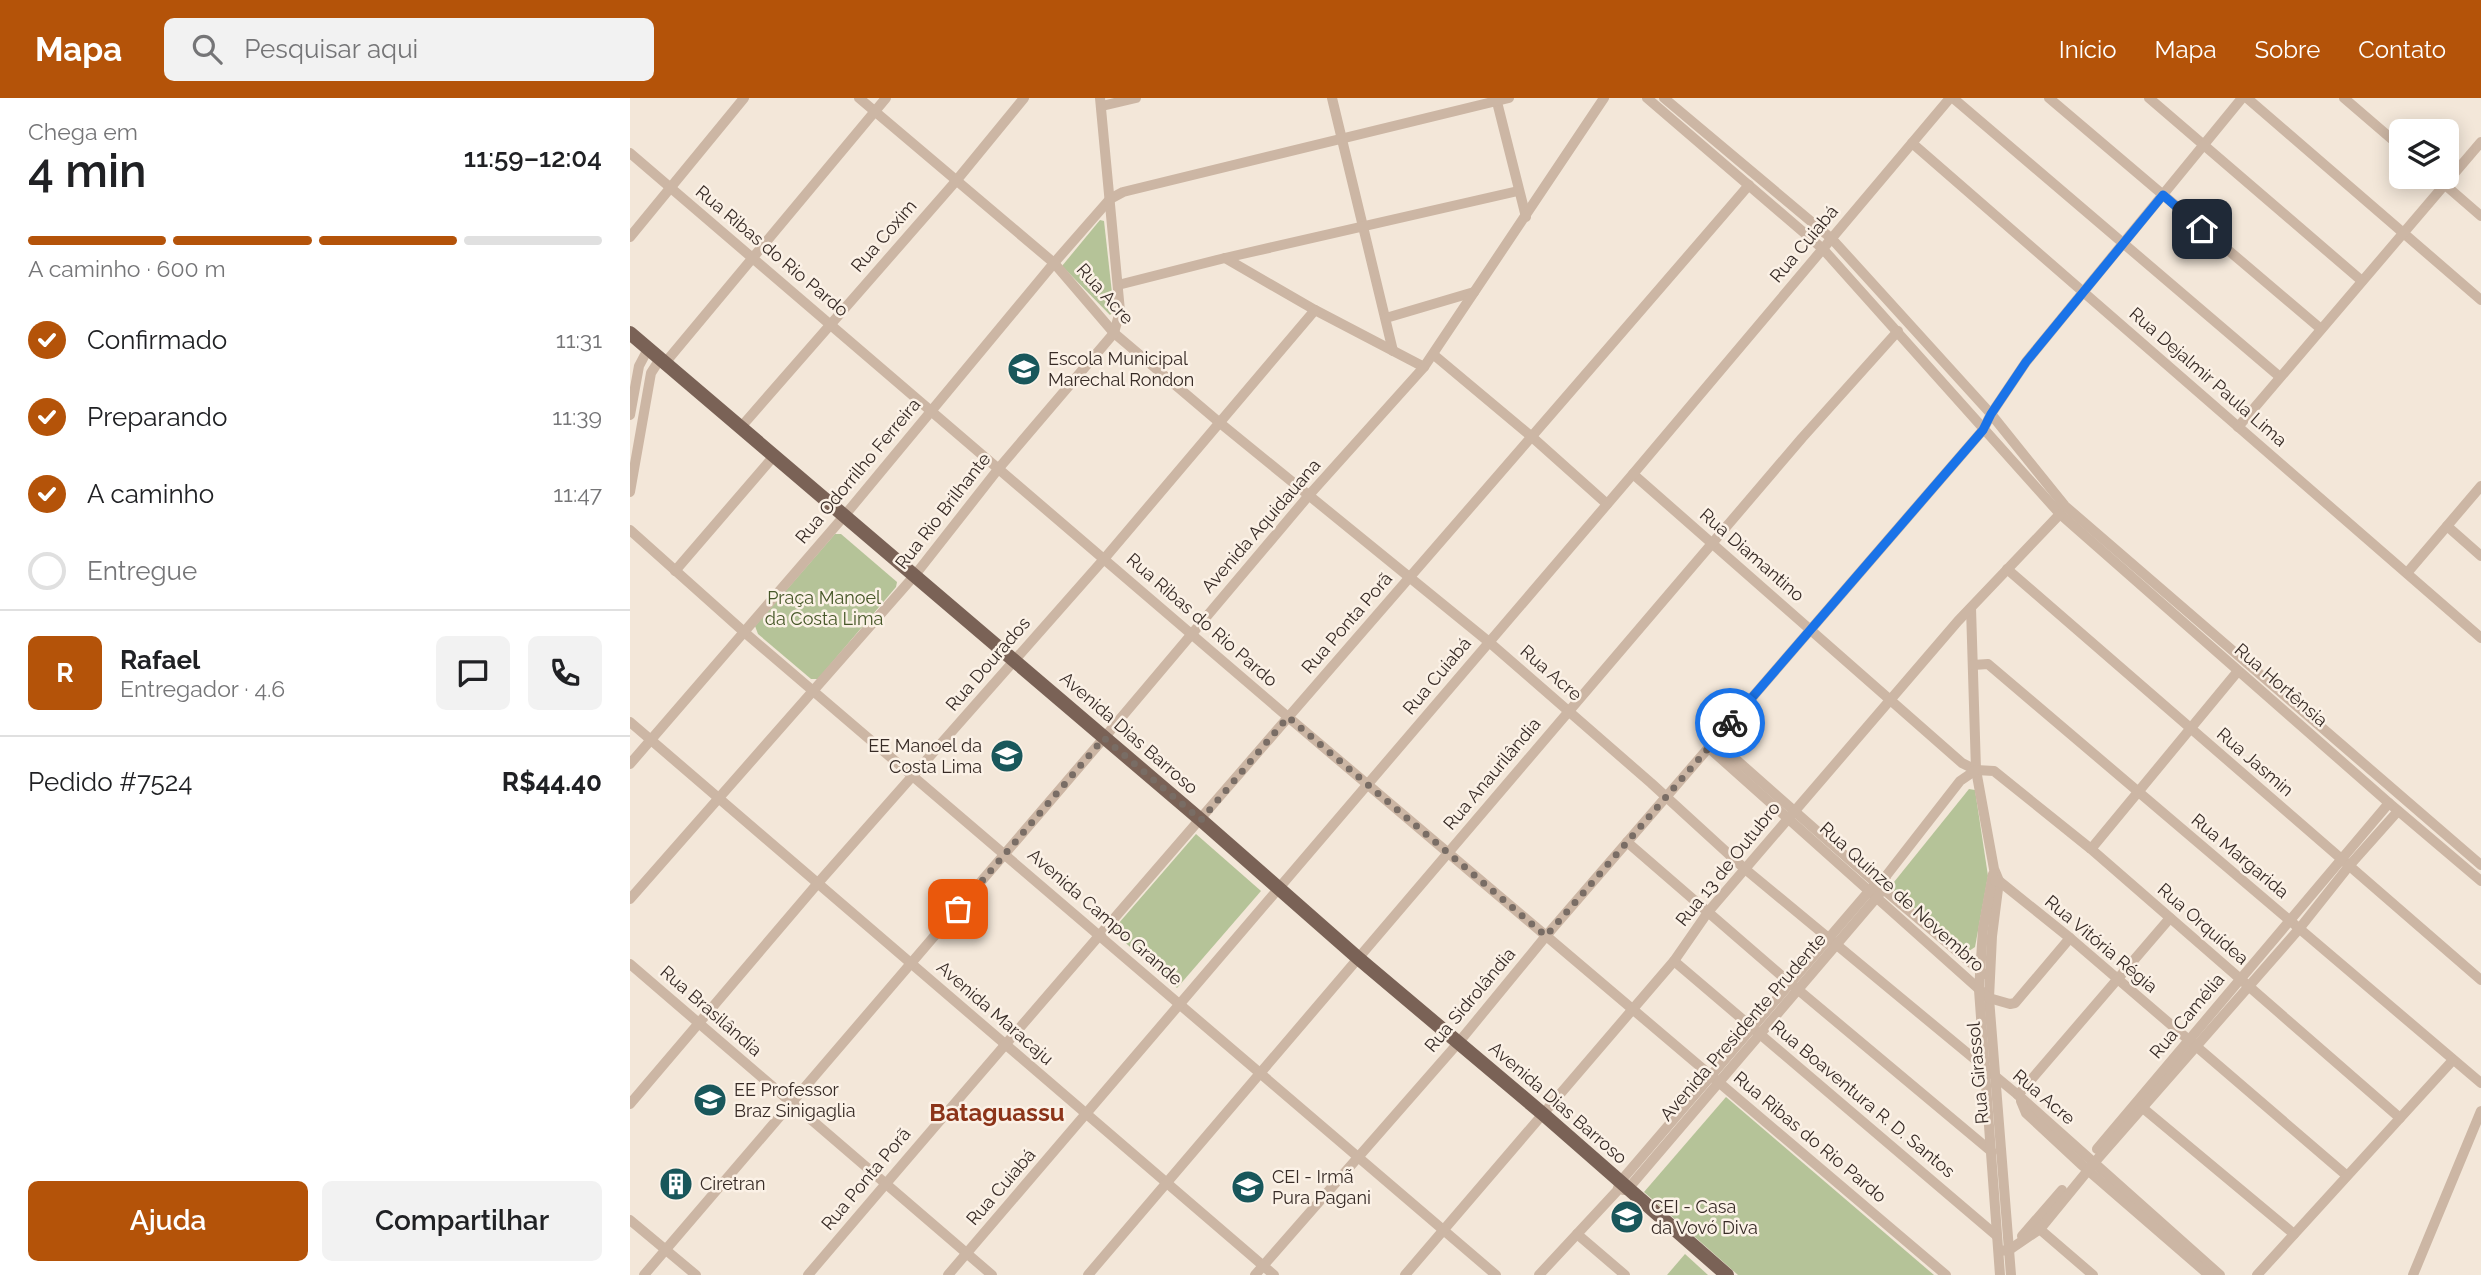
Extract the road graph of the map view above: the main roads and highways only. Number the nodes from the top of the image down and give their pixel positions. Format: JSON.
{"nodes":[{"id":1,"x":630,"y":333,"type":"edge"},
{"id":2,"x":1727,"y":1275,"type":"edge"}],
"edges":[{"from":1,"to":2,"type":"main road","name":"Avenida Dias Barroso"}]}
